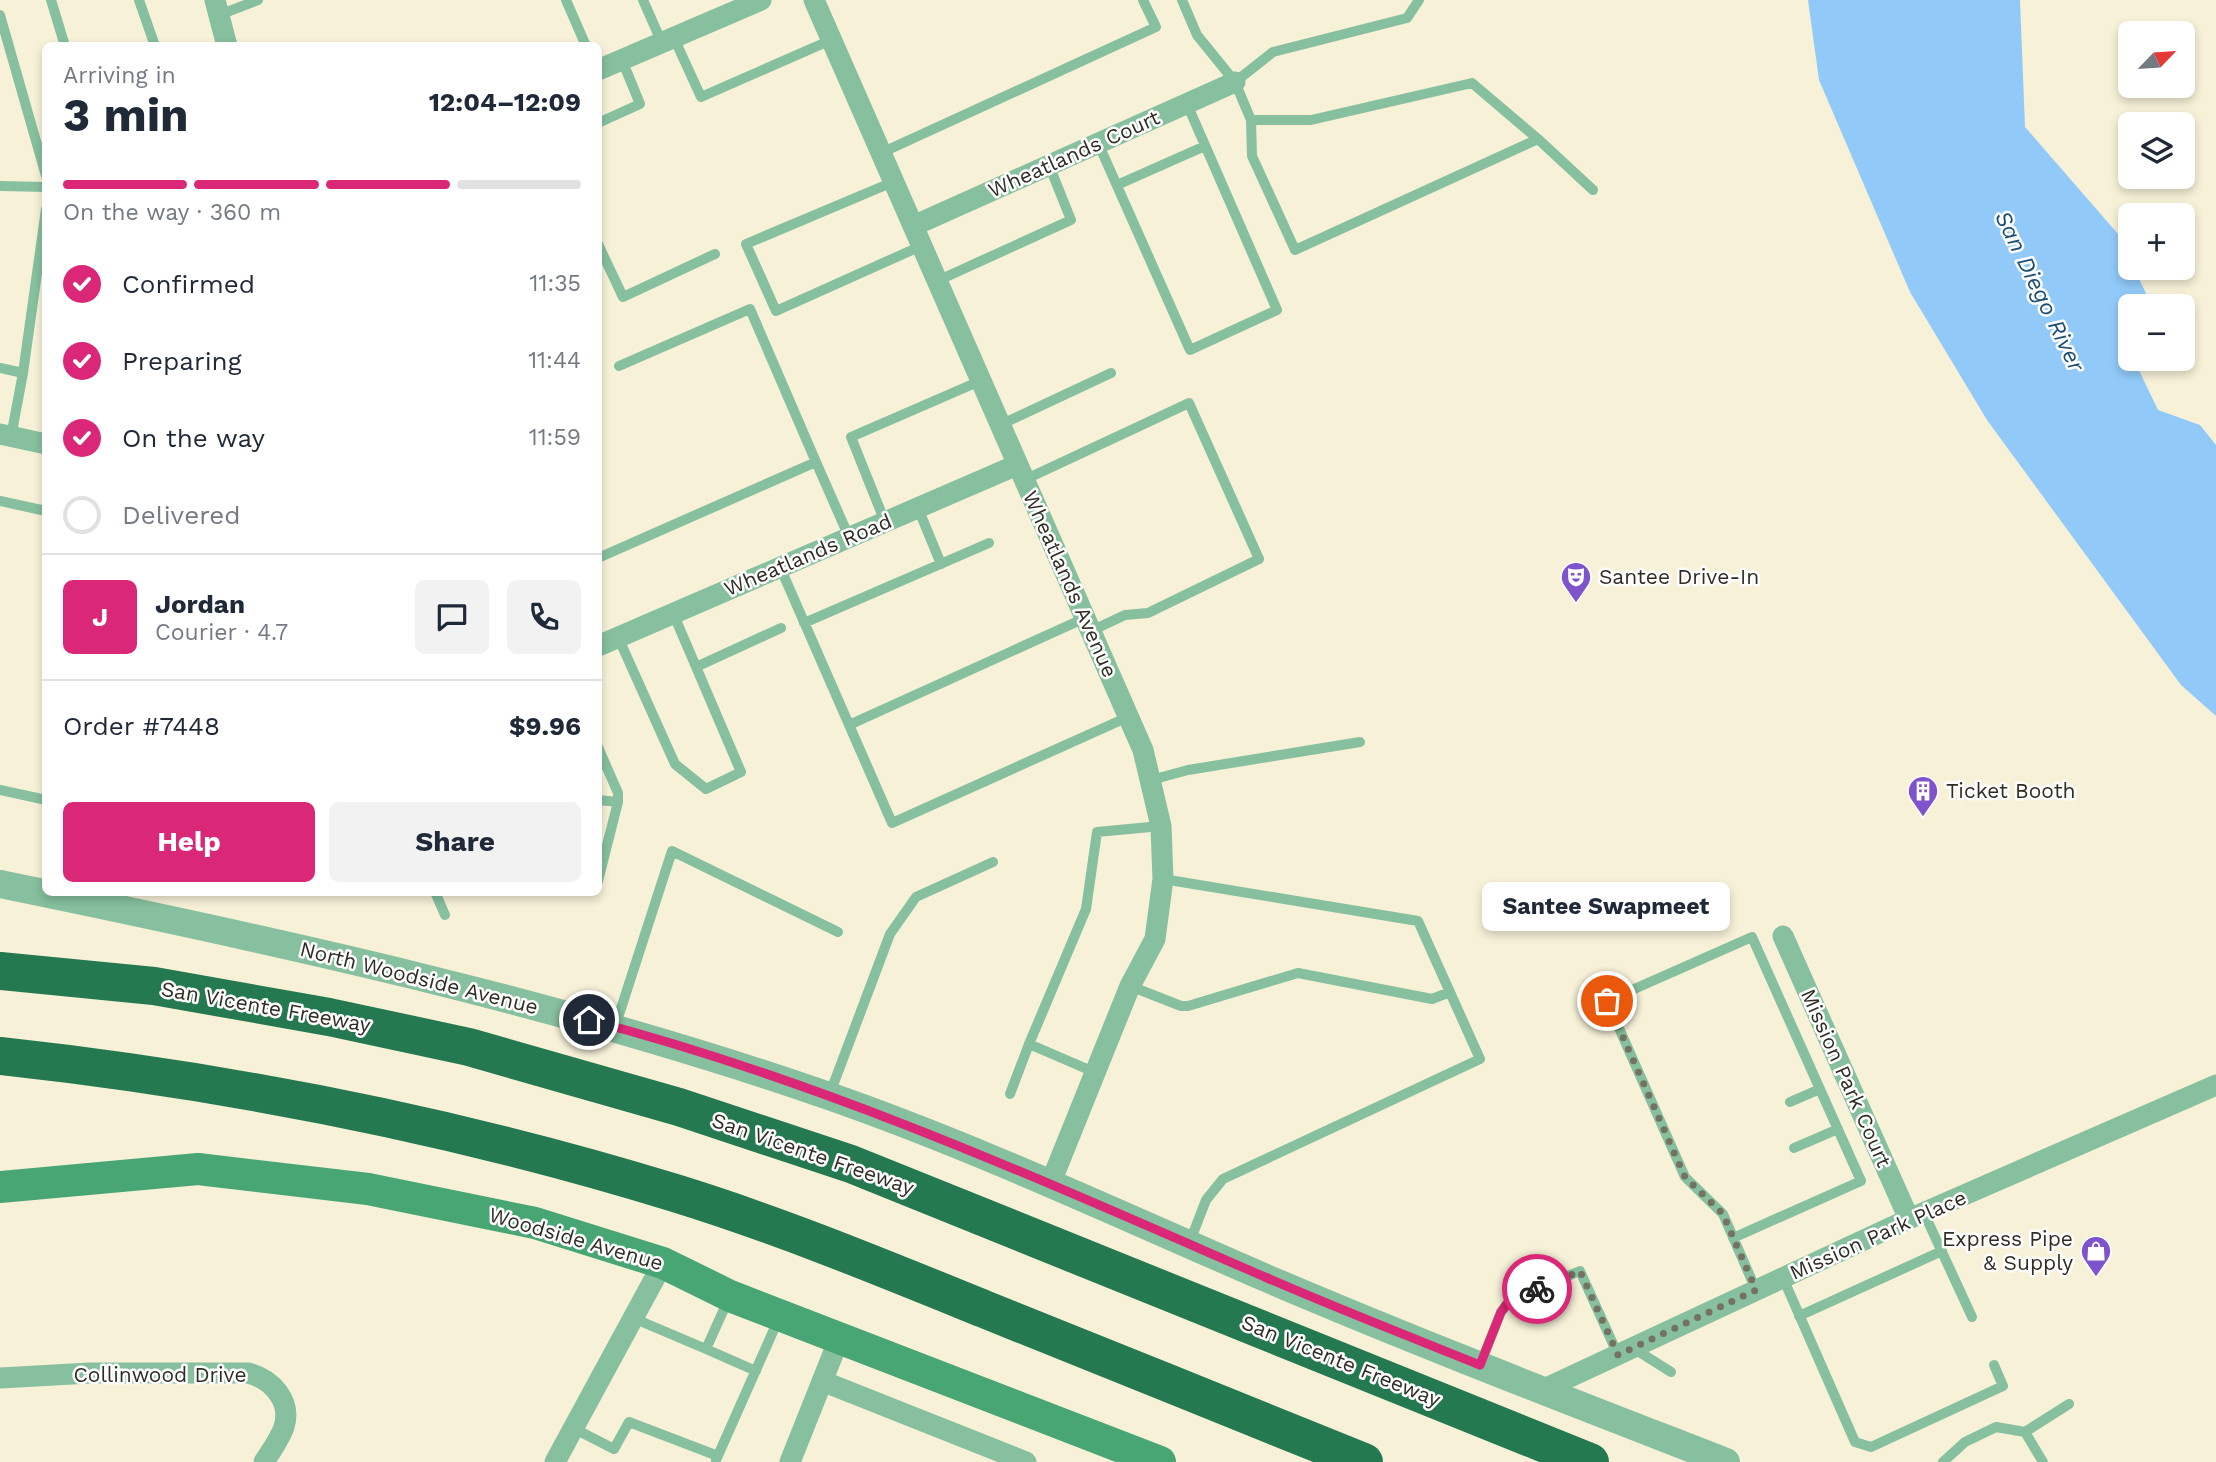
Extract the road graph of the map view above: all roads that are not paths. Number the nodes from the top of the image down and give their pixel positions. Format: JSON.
{"nodes":[{"id":1,"x":51,"y":0,"type":"edge"},
{"id":2,"x":139,"y":0,"type":"edge"},
{"id":3,"x":258,"y":0,"type":"edge"},
{"id":4,"x":566,"y":0,"type":"edge"},
{"id":5,"x":643,"y":0,"type":"edge"},
{"id":6,"x":761,"y":0,"type":"edge"},
{"id":7,"x":814,"y":0,"type":"edge"},
{"id":8,"x":1143,"y":0,"type":"edge"},
{"id":9,"x":1182,"y":0,"type":"edge"},
{"id":10,"x":1419,"y":0,"type":"edge"},
{"id":11,"x":217,"y":8,"type":"edge"},
{"id":12,"x":0,"y":16,"type":"edge"},
{"id":13,"x":668,"y":40,"type":"junction"},
{"id":14,"x":831,"y":40,"type":"junction"},
{"id":15,"x":64,"y":42,"type":"edge"},
{"id":16,"x":154,"y":42,"type":"edge"},
{"id":17,"x":226,"y":42,"type":"edge"},
{"id":18,"x":584,"y":42,"type":"edge"},
{"id":19,"x":622,"y":60,"type":"junction"},
{"id":20,"x":602,"y":68,"type":"edge"},
{"id":21,"x":1235,"y":82,"type":"junction"},
{"id":22,"x":1187,"y":104,"type":"junction"},
{"id":23,"x":1251,"y":120,"type":"junction"},
{"id":24,"x":602,"y":122,"type":"edge"},
{"id":25,"x":1538,"y":139,"type":"junction"},
{"id":26,"x":1098,"y":143,"type":"junction"},
{"id":27,"x":1205,"y":146,"type":"junction"},
{"id":28,"x":881,"y":153,"type":"junction"},
{"id":29,"x":42,"y":162,"type":"edge"},
{"id":30,"x":1049,"y":165,"type":"junction"},
{"id":31,"x":893,"y":181,"type":"junction"},
{"id":32,"x":1117,"y":185,"type":"junction"},
{"id":33,"x":0,"y":186,"type":"edge"},
{"id":34,"x":42,"y":187,"type":"edge"},
{"id":35,"x":1593,"y":190,"type":"dead end"},
{"id":36,"x":913,"y":226,"type":"junction"},
{"id":37,"x":42,"y":238,"type":"edge"},
{"id":38,"x":921,"y":246,"type":"junction"},
{"id":39,"x":602,"y":252,"type":"edge"},
{"id":40,"x":715,"y":254,"type":"dead end"},
{"id":41,"x":937,"y":281,"type":"junction"},
{"id":42,"x":619,"y":366,"type":"dead end"},
{"id":43,"x":0,"y":368,"type":"edge"},
{"id":44,"x":23,"y":373,"type":"junction"},
{"id":45,"x":1111,"y":373,"type":"dead end"},
{"id":46,"x":980,"y":381,"type":"junction"},
{"id":47,"x":1000,"y":425,"type":"junction"},
{"id":48,"x":3,"y":437,"type":"edge"},
{"id":49,"x":42,"y":443,"type":"edge"},
{"id":50,"x":816,"y":462,"type":"junction"},
{"id":51,"x":1020,"y":472,"type":"junction"},
{"id":52,"x":0,"y":501,"type":"edge"},
{"id":53,"x":918,"y":508,"type":"junction"},
{"id":54,"x":42,"y":509,"type":"edge"},
{"id":55,"x":886,"y":522,"type":"junction"},
{"id":56,"x":849,"y":537,"type":"junction"},
{"id":57,"x":989,"y":543,"type":"dead end"},
{"id":58,"x":602,"y":556,"type":"edge"},
{"id":59,"x":941,"y":564,"type":"junction"},
{"id":60,"x":780,"y":568,"type":"junction"},
{"id":61,"x":673,"y":614,"type":"junction"},
{"id":62,"x":804,"y":624,"type":"junction"},
{"id":63,"x":1088,"y":625,"type":"junction"},
{"id":64,"x":781,"y":628,"type":"dead end"},
{"id":65,"x":618,"y":637,"type":"junction"},
{"id":66,"x":602,"y":644,"type":"edge"},
{"id":67,"x":696,"y":667,"type":"junction"},
{"id":68,"x":1128,"y":717,"type":"junction"},
{"id":69,"x":849,"y":725,"type":"junction"},
{"id":70,"x":1360,"y":742,"type":"dead end"},
{"id":71,"x":602,"y":756,"type":"edge"},
{"id":72,"x":1151,"y":780,"type":"junction"},
{"id":73,"x":0,"y":790,"type":"edge"},
{"id":74,"x":42,"y":799,"type":"edge"},
{"id":75,"x":602,"y":800,"type":"edge"},
{"id":76,"x":618,"y":802,"type":"junction"},
{"id":77,"x":1160,"y":826,"type":"junction"},
{"id":78,"x":993,"y":862,"type":"dead end"},
{"id":79,"x":602,"y":865,"type":"edge"},
{"id":80,"x":1163,"y":879,"type":"junction"},
{"id":81,"x":0,"y":884,"type":"edge"},
{"id":82,"x":42,"y":890,"type":"edge"},
{"id":83,"x":91,"y":896,"type":"edge"},
{"id":84,"x":437,"y":896,"type":"edge"},
{"id":85,"x":137,"y":902,"type":"edge"},
{"id":86,"x":444,"y":915,"type":"dead end"},
{"id":87,"x":838,"y":932,"type":"dead end"},
{"id":88,"x":1783,"y":936,"type":"dead end"},
{"id":89,"x":0,"y":944,"type":"edge"},
{"id":90,"x":0,"y":971,"type":"edge"},
{"id":91,"x":154,"y":986,"type":"junction"},
{"id":92,"x":1130,"y":986,"type":"junction"},
{"id":93,"x":1450,"y":992,"type":"junction"},
{"id":94,"x":615,"y":1027,"type":"junction"},
{"id":95,"x":1029,"y":1044,"type":"junction"},
{"id":96,"x":0,"y":1056,"type":"edge"},
{"id":97,"x":78,"y":1064,"type":"junction"},
{"id":98,"x":0,"y":1070,"type":"edge"},
{"id":99,"x":1094,"y":1072,"type":"junction"},
{"id":100,"x":2216,"y":1085,"type":"edge"},
{"id":101,"x":1820,"y":1089,"type":"junction"},
{"id":102,"x":1010,"y":1094,"type":"dead end"},
{"id":103,"x":829,"y":1096,"type":"junction"},
{"id":104,"x":1790,"y":1102,"type":"dead end"},
{"id":105,"x":1838,"y":1129,"type":"junction"},
{"id":106,"x":1794,"y":1148,"type":"dead end"},
{"id":107,"x":1051,"y":1182,"type":"junction"},
{"id":108,"x":0,"y":1187,"type":"edge"},
{"id":109,"x":1917,"y":1216,"type":"junction"},
{"id":110,"x":1733,"y":1238,"type":"junction"},
{"id":111,"x":1189,"y":1244,"type":"junction"},
{"id":112,"x":1942,"y":1251,"type":"junction"},
{"id":113,"x":663,"y":1263,"type":"junction"},
{"id":114,"x":1783,"y":1278,"type":"junction"},
{"id":115,"x":1756,"y":1290,"type":"junction"},
{"id":116,"x":730,"y":1296,"type":"junction"},
{"id":117,"x":780,"y":1315,"type":"junction"},
{"id":118,"x":1799,"y":1316,"type":"junction"},
{"id":119,"x":1972,"y":1317,"type":"dead end"},
{"id":120,"x":633,"y":1318,"type":"junction"},
{"id":121,"x":839,"y":1339,"type":"junction"},
{"id":122,"x":706,"y":1349,"type":"junction"},
{"id":123,"x":1625,"y":1351,"type":"junction"},
{"id":124,"x":1480,"y":1365,"type":"junction"},
{"id":125,"x":1994,"y":1365,"type":"dead end"},
{"id":126,"x":756,"y":1371,"type":"junction"},
{"id":127,"x":1671,"y":1372,"type":"dead end"},
{"id":128,"x":0,"y":1378,"type":"edge"},
{"id":129,"x":822,"y":1381,"type":"junction"},
{"id":130,"x":1542,"y":1390,"type":"junction"},
{"id":131,"x":2069,"y":1404,"type":"dead end"},
{"id":132,"x":573,"y":1428,"type":"junction"},
{"id":133,"x":2025,"y":1432,"type":"junction"},
{"id":134,"x":614,"y":1449,"type":"junction"},
{"id":135,"x":717,"y":1459,"type":"edge"},
{"id":136,"x":264,"y":1462,"type":"edge"},
{"id":137,"x":555,"y":1462,"type":"edge"},
{"id":138,"x":609,"y":1462,"type":"edge"},
{"id":139,"x":790,"y":1462,"type":"edge"},
{"id":140,"x":1026,"y":1462,"type":"edge"},
{"id":141,"x":1160,"y":1462,"type":"edge"},
{"id":142,"x":1364,"y":1462,"type":"edge"},
{"id":143,"x":1590,"y":1462,"type":"edge"},
{"id":144,"x":1726,"y":1462,"type":"edge"},
{"id":145,"x":1943,"y":1462,"type":"edge"},
{"id":146,"x":2043,"y":1462,"type":"edge"}],
"edges":[{"from":1,"to":15,"type":"lane"},
{"from":2,"to":16,"type":"lane"},
{"from":3,"to":11,"type":"lane"},
{"from":4,"to":18,"type":"lane"},
{"from":5,"to":13,"type":"lane"},
{"from":6,"to":13,"type":"street"},
{"from":7,"to":14,"type":"street","name":"Wheatlands Avenue"},
{"from":8,"to":28,"type":"lane"},
{"from":9,"to":21,"type":"lane"},
{"from":10,"to":21,"type":"lane"},
{"from":11,"to":17,"type":"street"},
{"from":12,"to":29,"type":"lane"},
{"from":13,"to":14,"type":"lane"},
{"from":13,"to":19,"type":"street"},
{"from":14,"to":28,"type":"street","name":"Wheatlands Avenue"},
{"from":19,"to":20,"type":"street"},
{"from":19,"to":24,"type":"lane"},
{"from":21,"to":22,"type":"street","name":"Wheatlands Court"},
{"from":21,"to":23,"type":"lane"},
{"from":22,"to":26,"type":"street","name":"Wheatlands Court"},
{"from":22,"to":27,"type":"lane"},
{"from":23,"to":25,"type":"lane"},
{"from":23,"to":25,"type":"lane"},
{"from":25,"to":35,"type":"lane"},
{"from":26,"to":30,"type":"street","name":"Wheatlands Court"},
{"from":26,"to":32,"type":"lane"},
{"from":27,"to":32,"type":"lane"},
{"from":27,"to":32,"type":"lane"},
{"from":28,"to":31,"type":"street","name":"Wheatlands Avenue"},
{"from":30,"to":36,"type":"street","name":"Wheatlands Court"},
{"from":30,"to":41,"type":"lane"},
{"from":31,"to":36,"type":"street","name":"Wheatlands Avenue"},
{"from":31,"to":38,"type":"lane"},
{"from":33,"to":34,"type":"lane"},
{"from":36,"to":38,"type":"street","name":"Wheatlands Avenue"},
{"from":37,"to":44,"type":"lane"},
{"from":38,"to":41,"type":"street","name":"Wheatlands Avenue"},
{"from":39,"to":40,"type":"lane"},
{"from":41,"to":46,"type":"street","name":"Wheatlands Avenue"},
{"from":42,"to":50,"type":"lane"},
{"from":43,"to":44,"type":"lane"},
{"from":44,"to":48,"type":"lane"},
{"from":45,"to":47,"type":"lane"},
{"from":46,"to":47,"type":"street","name":"Wheatlands Avenue"},
{"from":46,"to":55,"type":"lane"},
{"from":47,"to":51,"type":"street","name":"Wheatlands Avenue"},
{"from":48,"to":49,"type":"street"},
{"from":50,"to":56,"type":"lane"},
{"from":50,"to":58,"type":"lane"},
{"from":51,"to":53,"type":"street","name":"Wheatlands Road"},
{"from":51,"to":63,"type":"street","name":"Wheatlands Avenue"},
{"from":51,"to":63,"type":"lane"},
{"from":52,"to":54,"type":"lane"},
{"from":53,"to":55,"type":"street","name":"Wheatlands Road"},
{"from":53,"to":59,"type":"lane"},
{"from":55,"to":56,"type":"street","name":"Wheatlands Road"},
{"from":56,"to":60,"type":"street","name":"Wheatlands Road"},
{"from":57,"to":59,"type":"lane"},
{"from":59,"to":62,"type":"lane"},
{"from":60,"to":61,"type":"street","name":"Wheatlands Road"},
{"from":60,"to":62,"type":"lane"},
{"from":61,"to":65,"type":"street","name":"Wheatlands Road"},
{"from":61,"to":67,"type":"lane"},
{"from":62,"to":69,"type":"lane"},
{"from":63,"to":68,"type":"street","name":"Wheatlands Avenue"},
{"from":63,"to":69,"type":"lane"},
{"from":64,"to":67,"type":"lane"},
{"from":65,"to":66,"type":"street","name":"Wheatlands Road"},
{"from":65,"to":67,"type":"lane"},
{"from":68,"to":69,"type":"lane"},
{"from":68,"to":72,"type":"street","name":"Wheatlands Avenue"},
{"from":70,"to":72,"type":"lane"},
{"from":71,"to":76,"type":"lane"},
{"from":72,"to":77,"type":"street","name":"Wheatlands Avenue"},
{"from":73,"to":74,"type":"lane"},
{"from":75,"to":76,"type":"lane"},
{"from":76,"to":79,"type":"lane"},
{"from":77,"to":80,"type":"street","name":"Wheatlands Avenue"},
{"from":77,"to":95,"type":"lane"},
{"from":78,"to":103,"type":"lane"},
{"from":80,"to":92,"type":"street","name":"Wheatlands Avenue"},
{"from":80,"to":93,"type":"lane"},
{"from":81,"to":82,"type":"street","name":"North Woodside Avenue"},
{"from":83,"to":85,"type":"street","name":"North Woodside Avenue"},
{"from":84,"to":86,"type":"lane"},
{"from":85,"to":94,"type":"street","name":"North Woodside Avenue"},
{"from":87,"to":94,"type":"lane"},
{"from":88,"to":109,"type":"street","name":"Mission Park Court"},
{"from":89,"to":91,"type":"highway"},
{"from":90,"to":91,"type":"highway","name":"San Vicente Freeway"},
{"from":91,"to":143,"type":"highway","name":"San Vicente Freeway"},
{"from":92,"to":93,"type":"lane"},
{"from":92,"to":99,"type":"street","name":"Wheatlands Avenue"},
{"from":93,"to":111,"type":"lane"},
{"from":94,"to":103,"type":"street","name":"North Woodside Avenue"},
{"from":95,"to":99,"type":"lane"},
{"from":95,"to":102,"type":"lane"},
{"from":96,"to":97,"type":"highway"},
{"from":97,"to":98,"type":"highway"},
{"from":97,"to":142,"type":"highway"},
{"from":99,"to":107,"type":"street","name":"Wheatlands Avenue"},
{"from":100,"to":109,"type":"street","name":"Mission Park Place"},
{"from":101,"to":104,"type":"lane"},
{"from":101,"to":105,"type":"lane"},
{"from":101,"to":110,"type":"lane"},
{"from":103,"to":107,"type":"street","name":"North Woodside Avenue"},
{"from":105,"to":106,"type":"lane"},
{"from":105,"to":110,"type":"lane"},
{"from":107,"to":111,"type":"street","name":"North Woodside Avenue"},
{"from":108,"to":113,"type":"main road","name":"Woodside Avenue"},
{"from":109,"to":112,"type":"lane"},
{"from":109,"to":114,"type":"street","name":"Mission Park Place"},
{"from":110,"to":115,"type":"lane"},
{"from":111,"to":124,"type":"street","name":"North Woodside Avenue"},
{"from":112,"to":118,"type":"lane"},
{"from":112,"to":119,"type":"lane"},
{"from":113,"to":116,"type":"main road","name":"Woodside Avenue"},
{"from":113,"to":120,"type":"street"},
{"from":114,"to":115,"type":"street","name":"Mission Park Place"},
{"from":114,"to":118,"type":"lane"},
{"from":115,"to":123,"type":"street","name":"Mission Park Place"},
{"from":116,"to":117,"type":"main road","name":"Woodside Avenue"},
{"from":116,"to":122,"type":"lane"},
{"from":117,"to":121,"type":"main road","name":"Woodside Avenue"},
{"from":117,"to":126,"type":"lane"},
{"from":118,"to":125,"type":"lane"},
{"from":120,"to":122,"type":"lane"},
{"from":120,"to":132,"type":"street"},
{"from":121,"to":129,"type":"street"},
{"from":121,"to":141,"type":"main road","name":"Woodside Avenue"},
{"from":122,"to":126,"type":"lane"},
{"from":123,"to":124,"type":"lane"},
{"from":123,"to":127,"type":"lane"},
{"from":123,"to":130,"type":"street","name":"Mission Park Place"},
{"from":124,"to":130,"type":"street","name":"North Woodside Avenue"},
{"from":126,"to":135,"type":"lane"},
{"from":128,"to":136,"type":"street","name":"Collinwood Drive"},
{"from":129,"to":139,"type":"street"},
{"from":129,"to":140,"type":"street"},
{"from":130,"to":144,"type":"street","name":"North Woodside Avenue"},
{"from":131,"to":133,"type":"lane"},
{"from":132,"to":134,"type":"lane"},
{"from":132,"to":137,"type":"street"},
{"from":133,"to":145,"type":"lane"},
{"from":133,"to":146,"type":"lane"},
{"from":134,"to":135,"type":"lane"},
{"from":134,"to":138,"type":"lane"}]}
